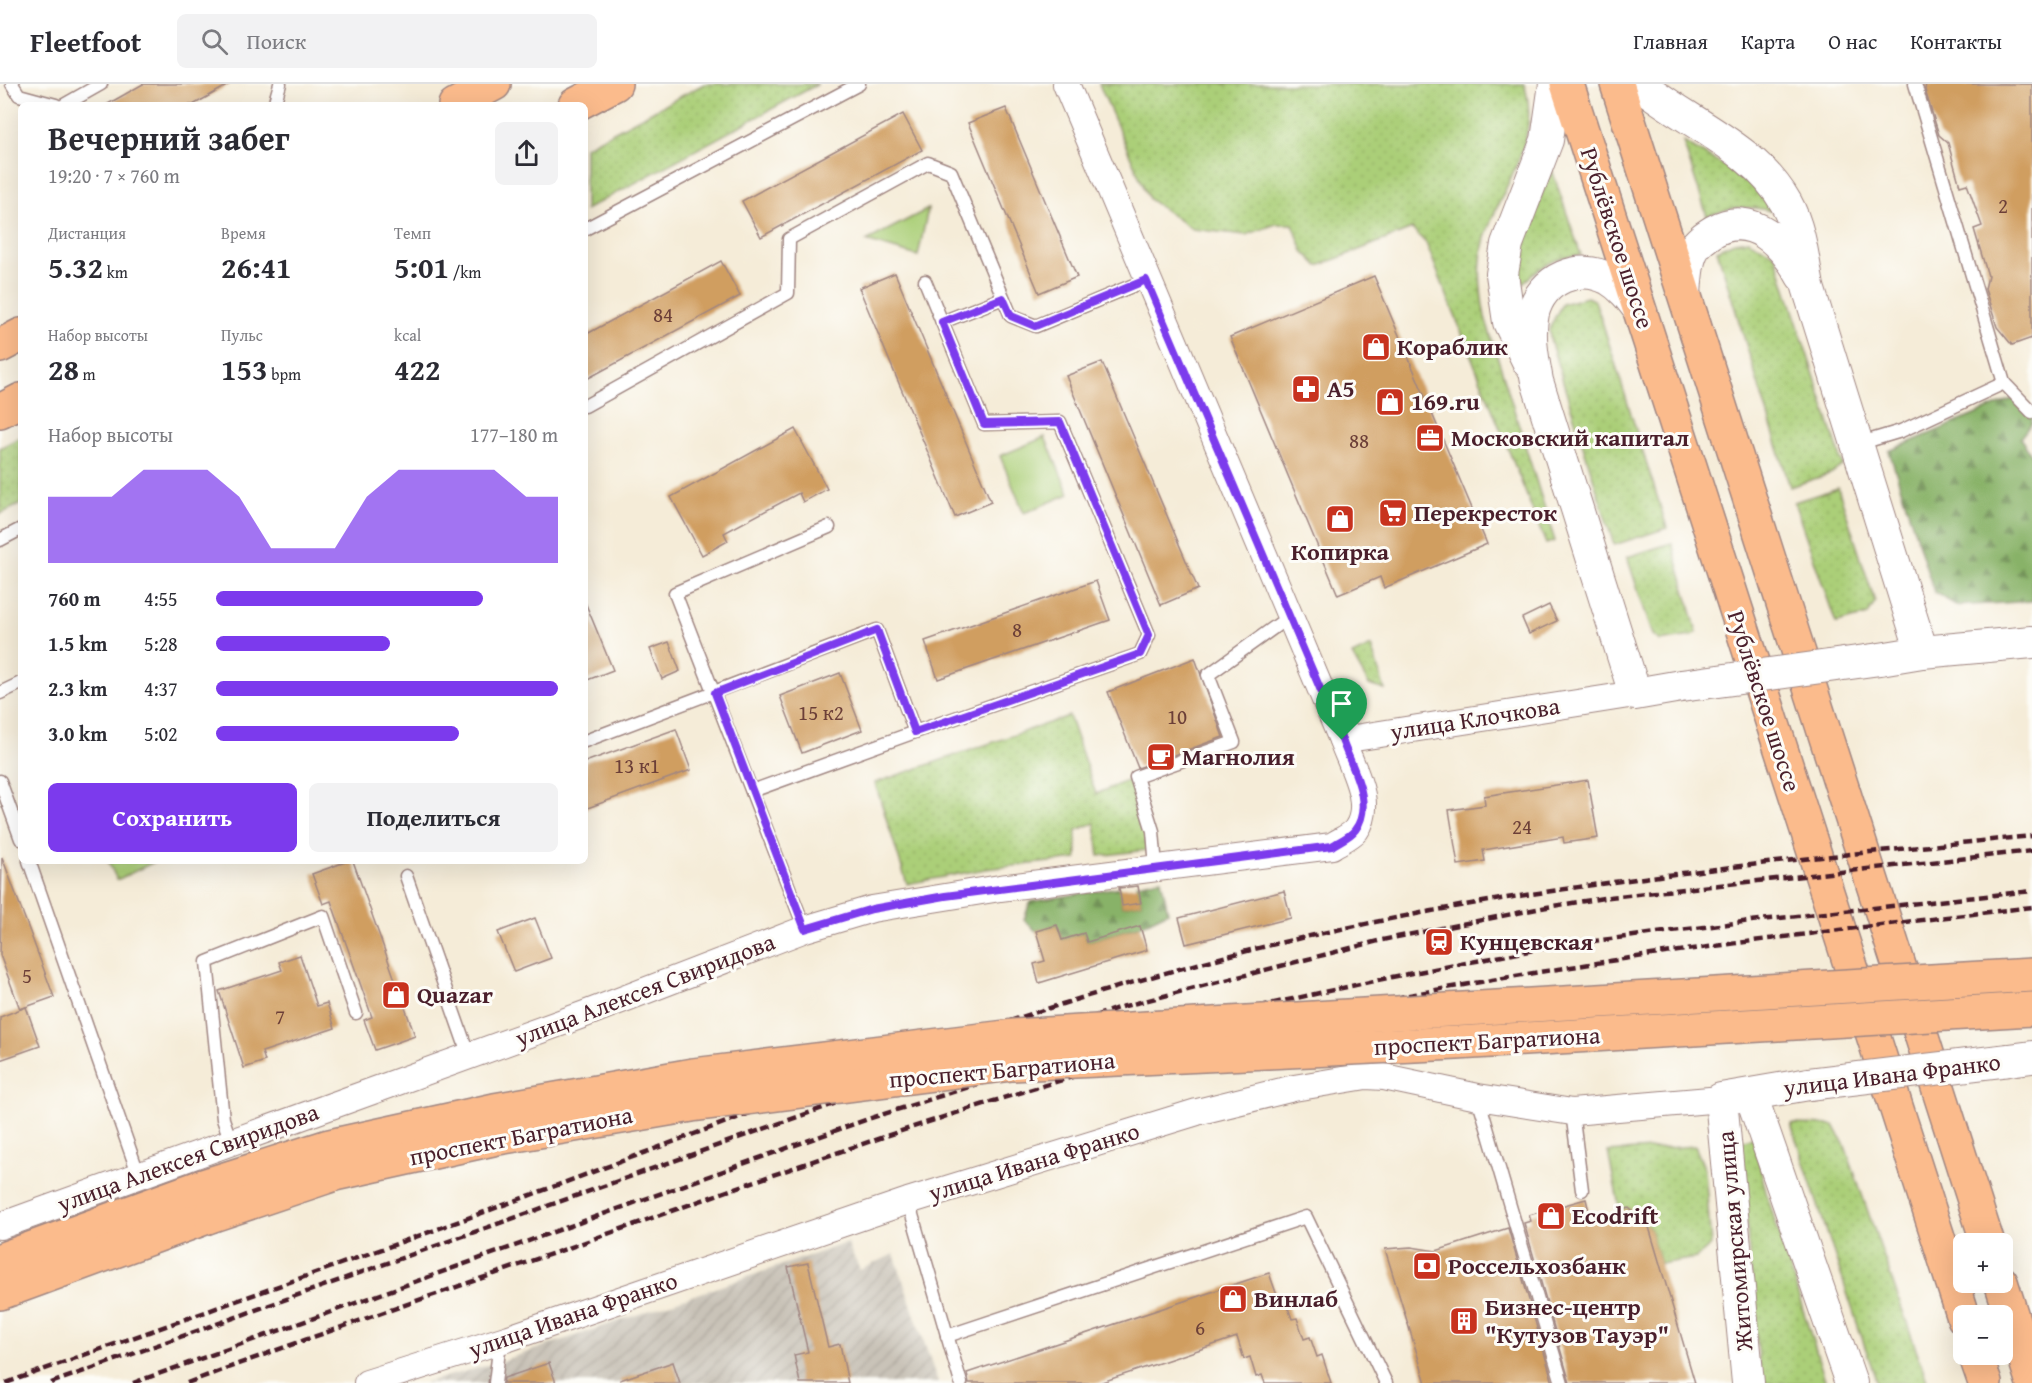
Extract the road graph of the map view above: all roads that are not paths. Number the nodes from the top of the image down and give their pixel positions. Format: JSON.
{"nodes":[{"id":1,"x":12,"y":84,"type":"edge"},
{"id":2,"x":101,"y":84,"type":"edge"},
{"id":3,"x":280,"y":84,"type":"edge"},
{"id":4,"x":494,"y":84,"type":"edge"},
{"id":5,"x":859,"y":84,"type":"edge"},
{"id":6,"x":1066,"y":84,"type":"edge"},
{"id":7,"x":1555,"y":84,"type":"edge"},
{"id":8,"x":1567,"y":84,"type":"edge"},
{"id":9,"x":1617,"y":84,"type":"edge"},
{"id":10,"x":1640,"y":84,"type":"edge"},
{"id":11,"x":1915,"y":84,"type":"edge"},
{"id":12,"x":45,"y":102,"type":"edge"},
{"id":13,"x":68,"y":102,"type":"edge"},
{"id":14,"x":275,"y":102,"type":"edge"},
{"id":15,"x":461,"y":102,"type":"edge"},
{"id":16,"x":588,"y":227,"type":"edge"},
{"id":17,"x":1146,"y":280,"type":"junction"},
{"id":18,"x":925,"y":281,"type":"dead end"},
{"id":19,"x":1808,"y":287,"type":"junction"},
{"id":20,"x":1685,"y":296,"type":"junction"},
{"id":21,"x":1003,"y":298,"type":"junction"},
{"id":22,"x":1641,"y":312,"type":"junction"},
{"id":23,"x":942,"y":322,"type":"junction"},
{"id":24,"x":18,"y":337,"type":"edge"},
{"id":25,"x":0,"y":346,"type":"edge"},
{"id":26,"x":1537,"y":381,"type":"junction"},
{"id":27,"x":2004,"y":383,"type":"junction"},
{"id":28,"x":18,"y":402,"type":"edge"},
{"id":29,"x":588,"y":404,"type":"edge"},
{"id":30,"x":0,"y":411,"type":"edge"},
{"id":31,"x":2032,"y":412,"type":"edge"},
{"id":32,"x":1857,"y":445,"type":"junction"},
{"id":33,"x":829,"y":527,"type":"dead end"},
{"id":34,"x":18,"y":531,"type":"edge"},
{"id":35,"x":0,"y":540,"type":"edge"},
{"id":36,"x":1290,"y":616,"type":"junction"},
{"id":37,"x":2032,"y":642,"type":"edge"},
{"id":38,"x":1922,"y":652,"type":"junction"},
{"id":39,"x":18,"y":684,"type":"edge"},
{"id":40,"x":0,"y":693,"type":"edge"},
{"id":41,"x":715,"y":693,"type":"junction"},
{"id":42,"x":1635,"y":694,"type":"junction"},
{"id":43,"x":915,"y":732,"type":"junction"},
{"id":44,"x":588,"y":740,"type":"edge"},
{"id":45,"x":1342,"y":740,"type":"junction"},
{"id":46,"x":0,"y":781,"type":"edge"},
{"id":47,"x":752,"y":791,"type":"junction"},
{"id":48,"x":18,"y":831,"type":"edge"},
{"id":49,"x":30,"y":864,"type":"edge"},
{"id":50,"x":1156,"y":867,"type":"junction"},
{"id":51,"x":406,"y":876,"type":"dead end"},
{"id":52,"x":805,"y":929,"type":"junction"},
{"id":53,"x":2032,"y":975,"type":"edge"},
{"id":54,"x":2032,"y":1009,"type":"edge"},
{"id":55,"x":356,"y":1013,"type":"dead end"},
{"id":56,"x":470,"y":1056,"type":"junction"},
{"id":57,"x":2020,"y":1058,"type":"edge"},
{"id":58,"x":1478,"y":1097,"type":"junction"},
{"id":59,"x":1736,"y":1097,"type":"junction"},
{"id":60,"x":1572,"y":1112,"type":"junction"},
{"id":61,"x":231,"y":1142,"type":"junction"},
{"id":62,"x":139,"y":1176,"type":"junction"},
{"id":63,"x":1582,"y":1190,"type":"dead end"},
{"id":64,"x":908,"y":1201,"type":"junction"},
{"id":65,"x":205,"y":1202,"type":"junction"},
{"id":66,"x":0,"y":1226,"type":"edge"},
{"id":67,"x":1984,"y":1233,"type":"edge"},
{"id":68,"x":0,"y":1260,"type":"edge"},
{"id":69,"x":0,"y":1293,"type":"edge"},
{"id":70,"x":2004,"y":1293,"type":"edge"},
{"id":71,"x":1960,"y":1305,"type":"edge"},
{"id":72,"x":947,"y":1336,"type":"junction"},
{"id":73,"x":509,"y":1338,"type":"junction"},
{"id":74,"x":1979,"y":1365,"type":"edge"},
{"id":75,"x":2032,"y":1380,"type":"edge"},
{"id":76,"x":367,"y":1383,"type":"edge"},
{"id":77,"x":495,"y":1383,"type":"edge"},
{"id":78,"x":961,"y":1383,"type":"edge"},
{"id":79,"x":1386,"y":1383,"type":"edge"},
{"id":80,"x":1562,"y":1383,"type":"edge"},
{"id":81,"x":1748,"y":1383,"type":"edge"},
{"id":82,"x":1851,"y":1383,"type":"edge"},
{"id":83,"x":1985,"y":1383,"type":"edge"}],
"edges":[{"from":1,"to":12,"type":"lane"},
{"from":2,"to":13,"type":"lane"},
{"from":3,"to":14,"type":"lane"},
{"from":4,"to":15,"type":"main road"},
{"from":5,"to":16,"type":"lane"},
{"from":6,"to":17,"type":"street"},
{"from":7,"to":26,"type":"street"},
{"from":8,"to":22,"type":"main road","name":"Рублёвское шоссе"},
{"from":9,"to":20,"type":"main road","name":"Рублёвское шоссе"},
{"from":10,"to":19,"type":"street"},
{"from":11,"to":27,"type":"lane"},
{"from":17,"to":21,"type":"lane"},
{"from":17,"to":36,"type":"street"},
{"from":18,"to":23,"type":"lane"},
{"from":19,"to":20,"type":"street"},
{"from":19,"to":32,"type":"street"},
{"from":20,"to":67,"type":"main road","name":"Рублёвское шоссе"},
{"from":21,"to":23,"type":"lane"},
{"from":21,"to":29,"type":"lane"},
{"from":22,"to":26,"type":"street"},
{"from":22,"to":71,"type":"main road","name":"Рублёвское шоссе"},
{"from":23,"to":43,"type":"lane"},
{"from":24,"to":25,"type":"main road"},
{"from":26,"to":42,"type":"street"},
{"from":27,"to":31,"type":"lane"},
{"from":27,"to":32,"type":"lane"},
{"from":28,"to":30,"type":"main road"},
{"from":32,"to":38,"type":"street"},
{"from":33,"to":41,"type":"lane"},
{"from":34,"to":35,"type":"lane"},
{"from":36,"to":45,"type":"street"},
{"from":36,"to":50,"type":"lane"},
{"from":37,"to":38,"type":"street"},
{"from":38,"to":42,"type":"street","bridge":true},
{"from":39,"to":40,"type":"lane"},
{"from":41,"to":43,"type":"lane"},
{"from":41,"to":44,"type":"lane"},
{"from":41,"to":47,"type":"lane"},
{"from":42,"to":45,"type":"street","name":"улица Клочкова"},
{"from":43,"to":47,"type":"lane"},
{"from":45,"to":50,"type":"street","name":"улица Алексея Свиридова"},
{"from":46,"to":48,"type":"lane"},
{"from":47,"to":52,"type":"lane"},
{"from":49,"to":62,"type":"lane"},
{"from":50,"to":52,"type":"street","name":"улица Алексея Свиридова"},
{"from":51,"to":56,"type":"lane"},
{"from":52,"to":56,"type":"street","name":"улица Алексея Свиридова"},
{"from":53,"to":65,"type":"main road","name":"проспект Багратиона","bridge":true},
{"from":54,"to":65,"type":"main road","name":"проспект Багратиона","bridge":true},
{"from":55,"to":61,"type":"lane"},
{"from":56,"to":61,"type":"street","name":"улица Алексея Свиридова"},
{"from":57,"to":59,"type":"street","name":"улица Ивана Франко","bridge":true},
{"from":58,"to":60,"type":"street","name":"улица Ивана Франко"},
{"from":58,"to":64,"type":"street","name":"улица Ивана Франко"},
{"from":58,"to":80,"type":"lane"},
{"from":59,"to":60,"type":"street","name":"улица Ивана Франко"},
{"from":59,"to":81,"type":"street","name":"Житомирская улица"},
{"from":59,"to":82,"type":"street"},
{"from":60,"to":63,"type":"lane"},
{"from":61,"to":62,"type":"street","name":"улица Алексея Свиридова"},
{"from":62,"to":66,"type":"street","name":"улица Алексея Свиридова"},
{"from":64,"to":72,"type":"lane"},
{"from":64,"to":73,"type":"street","name":"улица Ивана Франко"},
{"from":65,"to":68,"type":"main road","name":"проспект Багратиона"},
{"from":65,"to":69,"type":"main road","name":"проспект Багратиона"},
{"from":70,"to":75,"type":"main road"},
{"from":72,"to":78,"type":"lane"},
{"from":72,"to":79,"type":"lane"},
{"from":73,"to":76,"type":"street","name":"улица Ивана Франко"},
{"from":73,"to":77,"type":"lane"},
{"from":74,"to":83,"type":"main road"}]}
